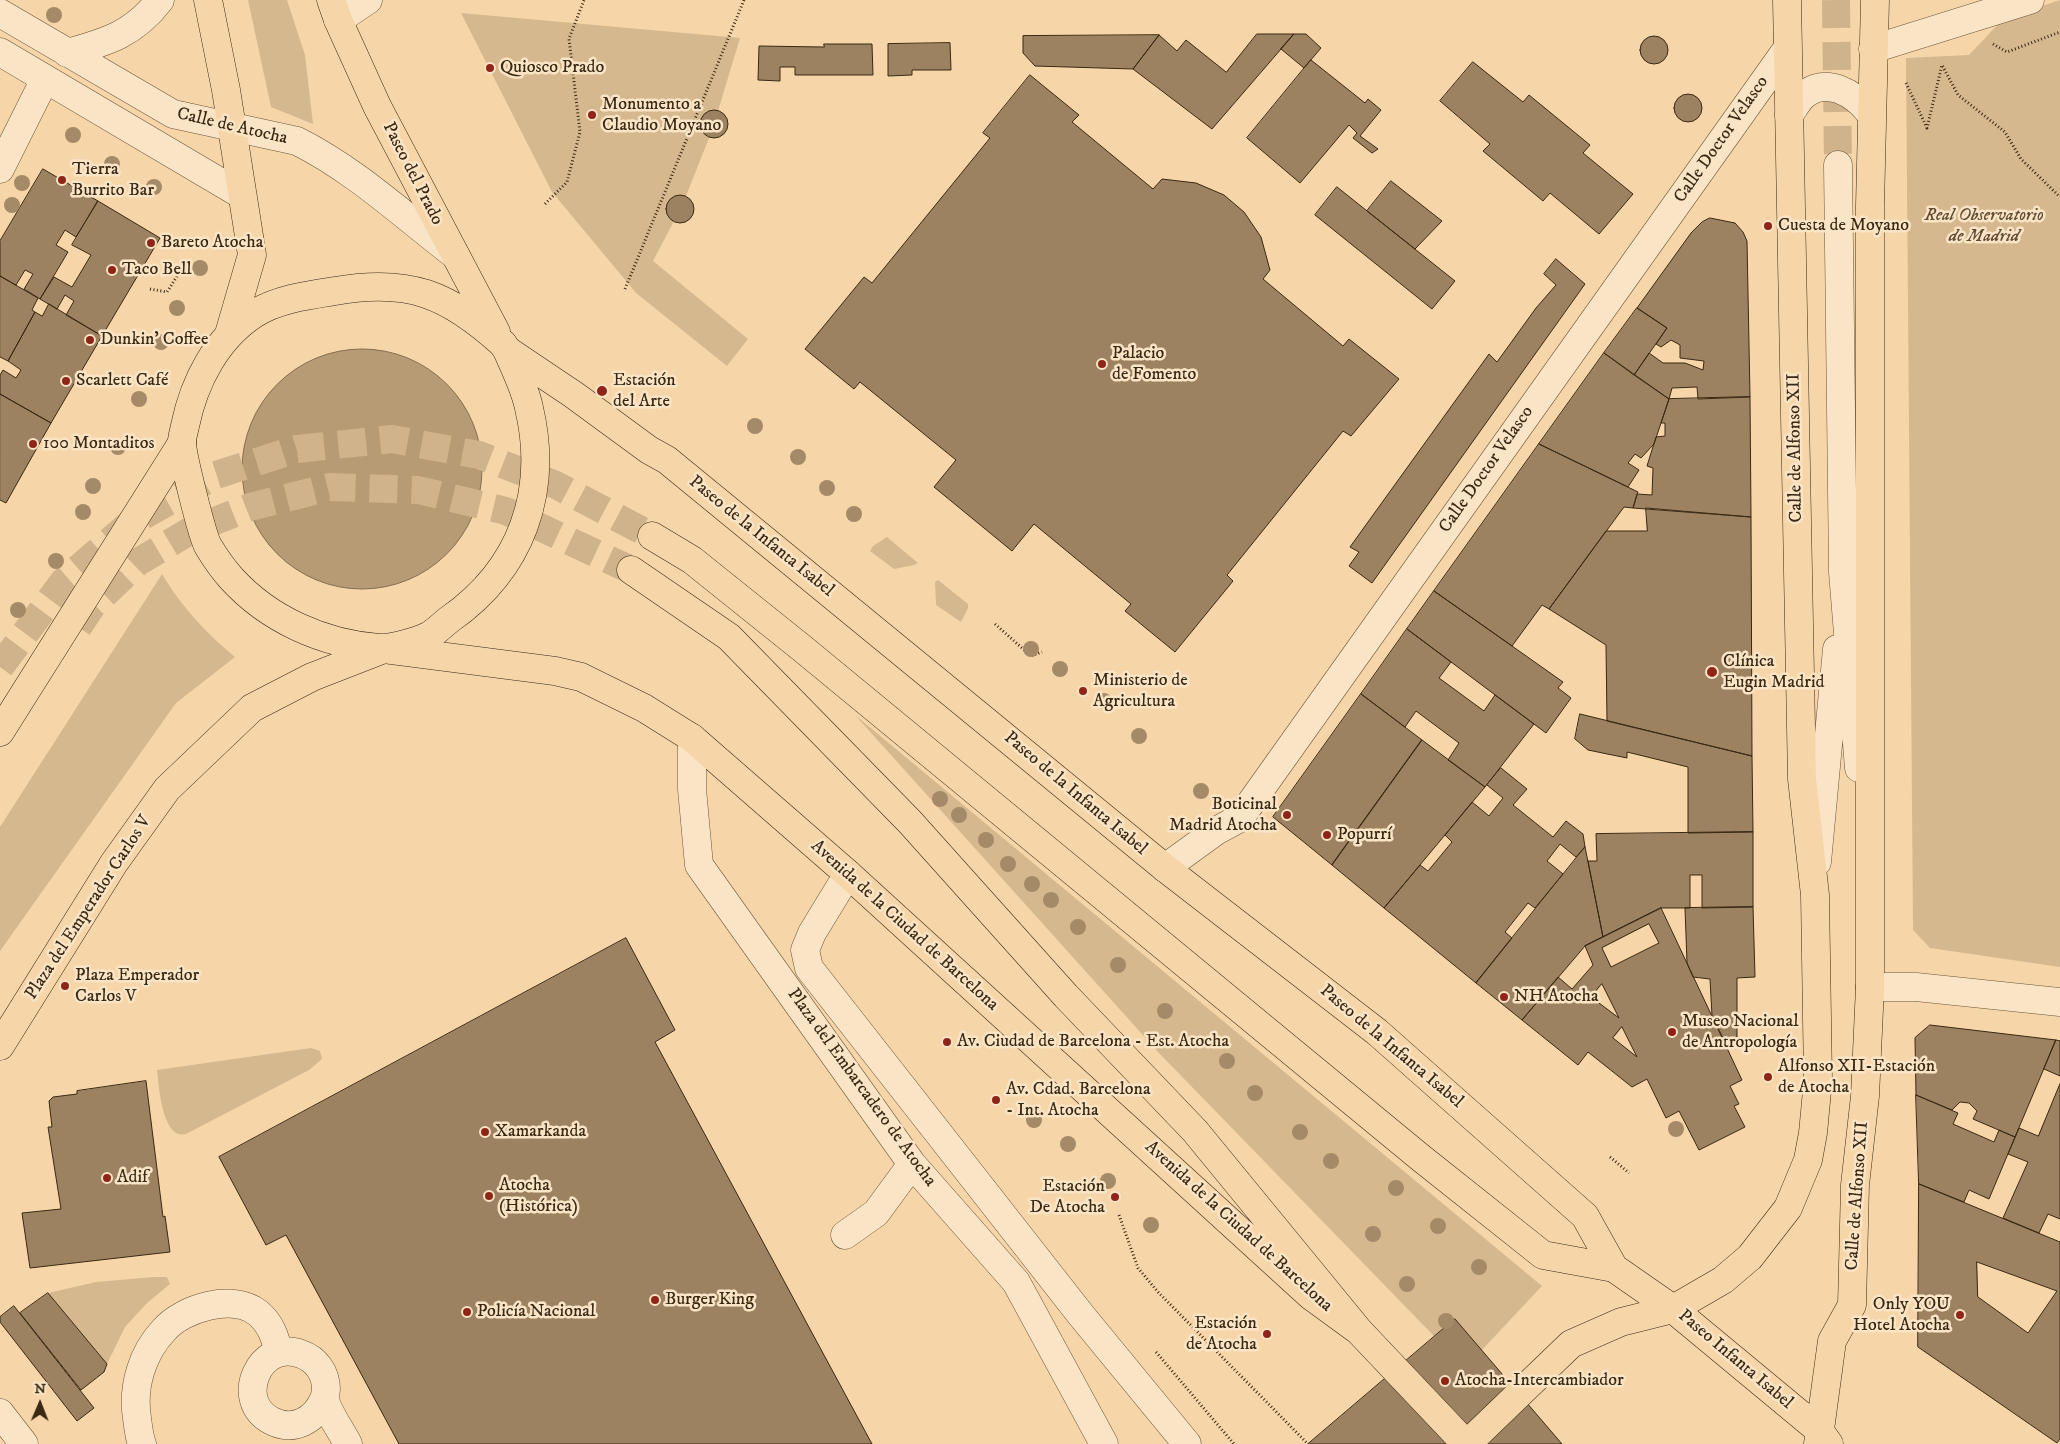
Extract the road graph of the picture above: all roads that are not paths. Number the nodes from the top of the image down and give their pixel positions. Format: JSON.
{"nodes":[{"id":1,"x":160,"y":0,"type":"edge"},
{"id":2,"x":208,"y":0,"type":"edge"},
{"id":3,"x":368,"y":0,"type":"edge"},
{"id":4,"x":1787,"y":0,"type":"edge"},
{"id":5,"x":1875,"y":0,"type":"edge"},
{"id":6,"x":2030,"y":0,"type":"edge"},
{"id":7,"x":334,"y":10,"type":"edge"},
{"id":8,"x":0,"y":13,"type":"edge"},
{"id":9,"x":1787,"y":49,"type":"junction"},
{"id":10,"x":1873,"y":49,"type":"junction"},
{"id":11,"x":0,"y":52,"type":"edge"},
{"id":12,"x":67,"y":53,"type":"junction"},
{"id":13,"x":45,"y":79,"type":"junction"},
{"id":14,"x":1870,"y":113,"type":"junction"},
{"id":15,"x":1789,"y":115,"type":"junction"},
{"id":16,"x":231,"y":125,"type":"junction"},
{"id":17,"x":1838,"y":165,"type":"tunnel mouth"},
{"id":18,"x":0,"y":169,"type":"edge"},
{"id":19,"x":242,"y":195,"type":"junction"},
{"id":20,"x":455,"y":255,"type":"junction"},
{"id":21,"x":229,"y":334,"type":"junction"},
{"id":22,"x":505,"y":347,"type":"junction"},
{"id":23,"x":182,"y":442,"type":"junction"},
{"id":24,"x":652,"y":536,"type":"tunnel mouth"},
{"id":25,"x":631,"y":570,"type":"tunnel mouth"},
{"id":26,"x":1844,"y":572,"type":"junction"},
{"id":27,"x":384,"y":649,"type":"junction"},
{"id":28,"x":0,"y":732,"type":"edge"},
{"id":29,"x":692,"y":738,"type":"junction"},
{"id":30,"x":1165,"y":868,"type":"junction"},
{"id":31,"x":848,"y":874,"type":"junction"},
{"id":32,"x":1814,"y":895,"type":"junction"},
{"id":33,"x":1870,"y":897,"type":"junction"},
{"id":34,"x":1870,"y":987,"type":"junction"},
{"id":35,"x":2060,"y":1002,"type":"edge"},
{"id":36,"x":0,"y":1046,"type":"edge"},
{"id":37,"x":912,"y":1164,"type":"junction"},
{"id":38,"x":845,"y":1234,"type":"dead end"},
{"id":39,"x":1614,"y":1268,"type":"junction"},
{"id":40,"x":1673,"y":1309,"type":"junction"},
{"id":41,"x":1359,"y":1331,"type":"junction"},
{"id":42,"x":279,"y":1353,"type":"junction"},
{"id":43,"x":324,"y":1399,"type":"junction"},
{"id":44,"x":0,"y":1413,"type":"edge"},
{"id":45,"x":288,"y":1434,"type":"edge"},
{"id":46,"x":1822,"y":1439,"type":"edge"},
{"id":47,"x":24,"y":1444,"type":"edge"},
{"id":48,"x":142,"y":1444,"type":"edge"},
{"id":49,"x":348,"y":1444,"type":"edge"},
{"id":50,"x":1104,"y":1444,"type":"edge"},
{"id":51,"x":1187,"y":1444,"type":"edge"},
{"id":52,"x":1467,"y":1444,"type":"edge"}],
"edges":[{"from":1,"to":12,"type":"street"},
{"from":2,"to":16,"type":"main road"},
{"from":3,"to":7,"type":"street"},
{"from":4,"to":9,"type":"main road","name":"Calle de Alfonso XII"},
{"from":5,"to":10,"type":"main road","name":"Calle de Alfonso XII"},
{"from":6,"to":10,"type":"street"},
{"from":7,"to":20,"type":"main road","name":"Paseo del Prado"},
{"from":8,"to":12,"type":"street","name":"Calle de Atocha"},
{"from":9,"to":15,"type":"main road","name":"Calle de Alfonso XII"},
{"from":9,"to":30,"type":"street","name":"Calle Doctor Velasco"},
{"from":10,"to":14,"type":"main road","name":"Calle de Alfonso XII"},
{"from":11,"to":13,"type":"street","name":"Calle de Atocha"},
{"from":12,"to":16,"type":"street","name":"Calle de Atocha"},
{"from":13,"to":18,"type":"street"},
{"from":13,"to":19,"type":"street","name":"Calle de Atocha"},
{"from":14,"to":15,"type":"street"},
{"from":14,"to":33,"type":"main road","name":"Calle de Alfonso XII"},
{"from":15,"to":32,"type":"main road","name":"Calle de Alfonso XII"},
{"from":16,"to":19,"type":"main road"},
{"from":16,"to":20,"type":"street","name":"Calle de Atocha"},
{"from":17,"to":26,"type":"street","name":"Calle de Alfonso XII"},
{"from":19,"to":21,"type":"main road"},
{"from":20,"to":22,"type":"main road","name":"Paseo del Prado"},
{"from":21,"to":22,"type":"main road","name":"Plaza del Emperador Carlos V"},
{"from":21,"to":23,"type":"main road","name":"Plaza del Emperador Carlos V"},
{"from":22,"to":27,"type":"main road","name":"Plaza del Emperador Carlos V"},
{"from":22,"to":30,"type":"main road","name":"Paseo de la Infanta Isabel"},
{"from":23,"to":27,"type":"main road","name":"Plaza del Emperador Carlos V"},
{"from":23,"to":28,"type":"main road","name":"Plaza del Emperador Carlos V"},
{"from":24,"to":39,"type":"main road","name":"Paseo de la Infanta Isabel"},
{"from":25,"to":41,"type":"main road","name":"Avenida de la Ciudad de Barcelona"},
{"from":26,"to":32,"type":"street","name":"Calle de Alfonso XII"},
{"from":26,"to":33,"type":"street","name":"Calle de Alfonso XII"},
{"from":27,"to":29,"type":"main road","name":"Avenida de la Ciudad de Barcelona"},
{"from":27,"to":36,"type":"main road","name":"Plaza del Emperador Carlos V"},
{"from":29,"to":31,"type":"main road","name":"Avenida de la Ciudad de Barcelona"},
{"from":29,"to":37,"type":"street","name":"Plaza del Embarcadero de Atocha"},
{"from":30,"to":39,"type":"main road","name":"Paseo de la Infanta Isabel"},
{"from":31,"to":41,"type":"main road","name":"Avenida de la Ciudad de Barcelona"},
{"from":31,"to":51,"type":"street","name":"Plaza del Embarcadero de Atocha"},
{"from":32,"to":40,"type":"main road","name":"Calle de Alfonso XII"},
{"from":33,"to":34,"type":"main road","name":"Calle de Alfonso XII"},
{"from":34,"to":35,"type":"street"},
{"from":34,"to":46,"type":"main road","name":"Calle de Alfonso XII"},
{"from":37,"to":38,"type":"street"},
{"from":37,"to":50,"type":"street","name":"Plaza del Embarcadero de Atocha"},
{"from":39,"to":40,"type":"main road","name":"Paseo de la Infanta Isabel"},
{"from":40,"to":46,"type":"main road","name":"Paseo Infanta Isabel"},
{"from":40,"to":52,"type":"main road","name":"Paseo Infanta Isabel"},
{"from":41,"to":52,"type":"main road","name":"Avenida de la Ciudad de Barcelona"},
{"from":42,"to":43,"type":"street"},
{"from":42,"to":45,"type":"street"},
{"from":42,"to":48,"type":"street"},
{"from":43,"to":45,"type":"street"},
{"from":43,"to":49,"type":"street"},
{"from":44,"to":47,"type":"street"}]}
